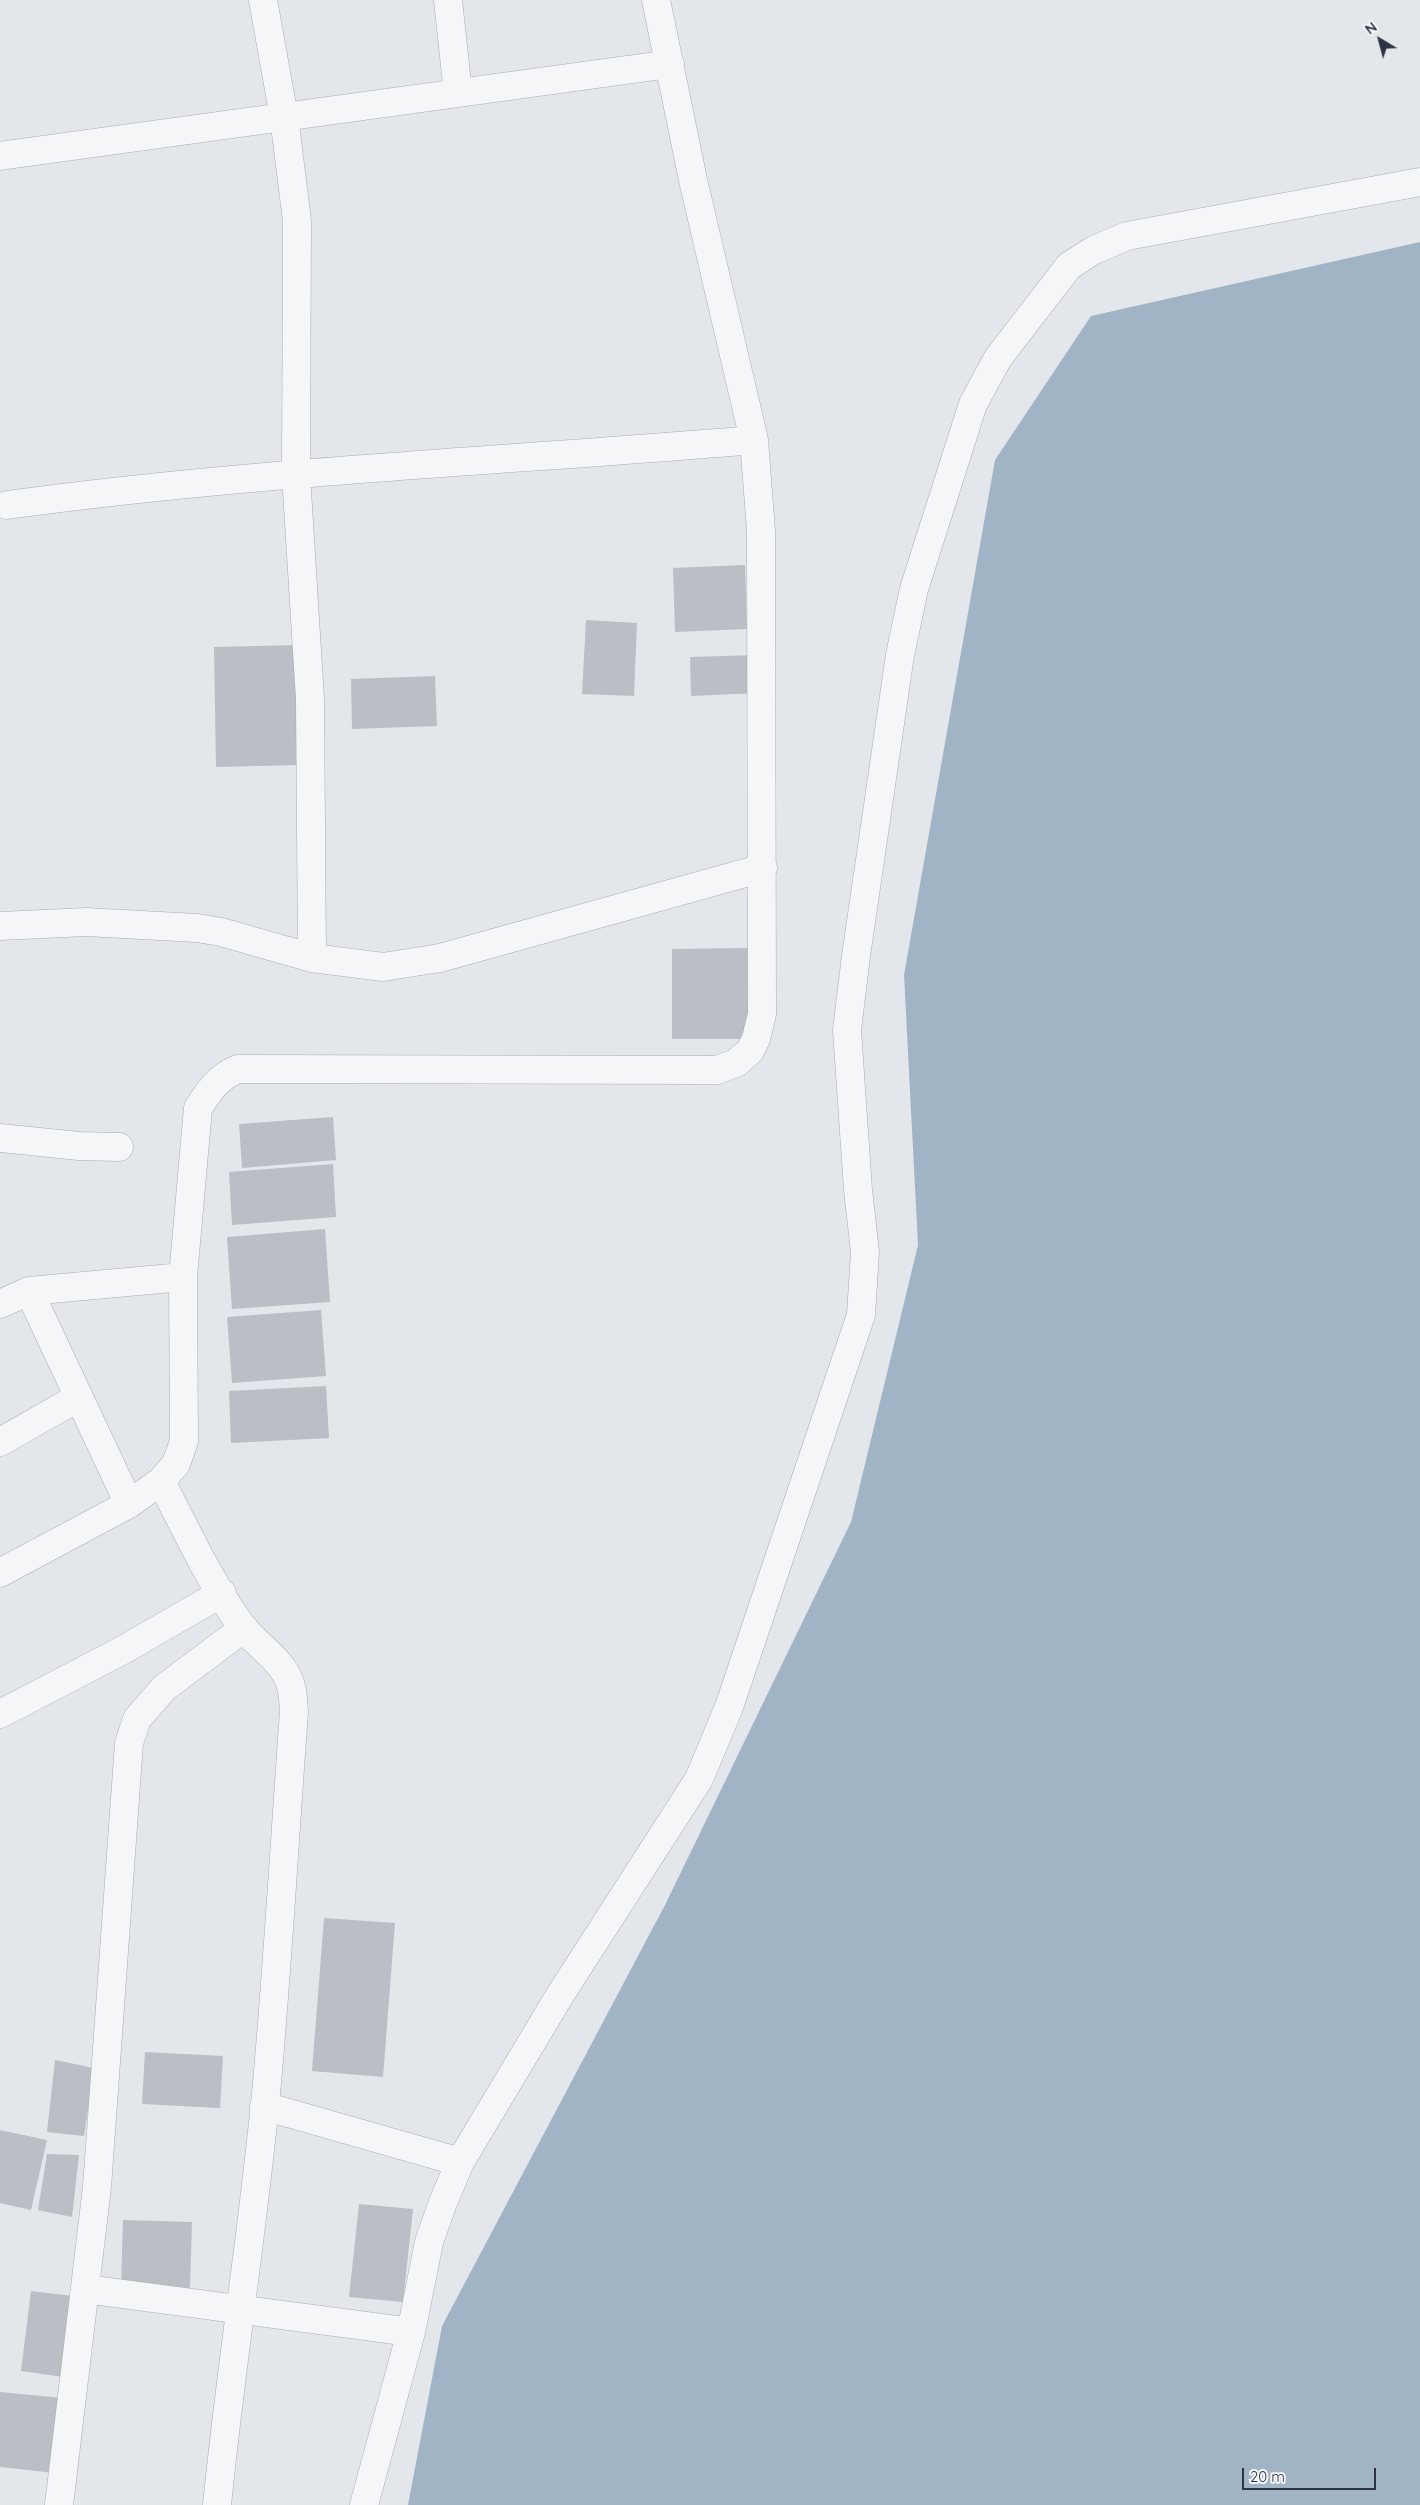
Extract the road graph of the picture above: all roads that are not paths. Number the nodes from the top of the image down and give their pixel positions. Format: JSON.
{"nodes":[{"id":1,"x":263,"y":0,"type":"edge"},
{"id":2,"x":448,"y":0,"type":"edge"},
{"id":3,"x":656,"y":0,"type":"edge"},
{"id":4,"x":670,"y":64,"type":"junction"},
{"id":5,"x":458,"y":93,"type":"junction"},
{"id":6,"x":284,"y":117,"type":"junction"},
{"id":7,"x":0,"y":156,"type":"edge"},
{"id":8,"x":1420,"y":182,"type":"edge"},
{"id":9,"x":754,"y":440,"type":"junction"},
{"id":10,"x":296,"y":475,"type":"junction"},
{"id":11,"x":7,"y":505,"type":"dead end"},
{"id":12,"x":763,"y":868,"type":"junction"},
{"id":13,"x":0,"y":926,"type":"edge"},
{"id":14,"x":312,"y":958,"type":"junction"},
{"id":15,"x":0,"y":1138,"type":"edge"},
{"id":16,"x":119,"y":1147,"type":"dead end"},
{"id":17,"x":183,"y":1277,"type":"junction"},
{"id":18,"x":29,"y":1291,"type":"junction"},
{"id":19,"x":0,"y":1304,"type":"edge"},
{"id":20,"x":79,"y":1397,"type":"junction"},
{"id":21,"x":0,"y":1442,"type":"edge"},
{"id":22,"x":161,"y":1481,"type":"junction"},
{"id":23,"x":128,"y":1504,"type":"junction"},
{"id":24,"x":0,"y":1573,"type":"edge"},
{"id":25,"x":222,"y":1593,"type":"junction"},
{"id":26,"x":244,"y":1628,"type":"junction"},
{"id":27,"x":0,"y":1714,"type":"edge"},
{"id":28,"x":264,"y":2106,"type":"junction"},
{"id":29,"x":460,"y":2162,"type":"junction"},
{"id":30,"x":85,"y":2289,"type":"junction"},
{"id":31,"x":241,"y":2311,"type":"junction"},
{"id":32,"x":411,"y":2332,"type":"junction"},
{"id":33,"x":59,"y":2505,"type":"edge"},
{"id":34,"x":217,"y":2505,"type":"edge"},
{"id":35,"x":364,"y":2505,"type":"edge"}],
"edges":[{"from":1,"to":6,"type":"street"},
{"from":2,"to":5,"type":"street"},
{"from":3,"to":4,"type":"street"},
{"from":4,"to":5,"type":"street"},
{"from":4,"to":9,"type":"street"},
{"from":5,"to":6,"type":"street"},
{"from":6,"to":7,"type":"street"},
{"from":6,"to":10,"type":"street"},
{"from":8,"to":29,"type":"street"},
{"from":9,"to":10,"type":"street"},
{"from":9,"to":12,"type":"street"},
{"from":10,"to":11,"type":"street"},
{"from":10,"to":14,"type":"street"},
{"from":12,"to":14,"type":"street"},
{"from":12,"to":17,"type":"street"},
{"from":13,"to":14,"type":"street"},
{"from":15,"to":16,"type":"street"},
{"from":17,"to":18,"type":"street"},
{"from":17,"to":22,"type":"street"},
{"from":18,"to":19,"type":"street"},
{"from":18,"to":20,"type":"street"},
{"from":20,"to":21,"type":"street"},
{"from":20,"to":23,"type":"street"},
{"from":22,"to":23,"type":"street"},
{"from":22,"to":25,"type":"street"},
{"from":23,"to":24,"type":"street"},
{"from":25,"to":26,"type":"street"},
{"from":25,"to":27,"type":"street"},
{"from":26,"to":28,"type":"street"},
{"from":26,"to":30,"type":"street"},
{"from":28,"to":29,"type":"street"},
{"from":28,"to":31,"type":"street"},
{"from":29,"to":32,"type":"street"},
{"from":30,"to":31,"type":"street"},
{"from":30,"to":33,"type":"street"},
{"from":31,"to":32,"type":"street"},
{"from":31,"to":34,"type":"street"},
{"from":32,"to":35,"type":"street"}]}
